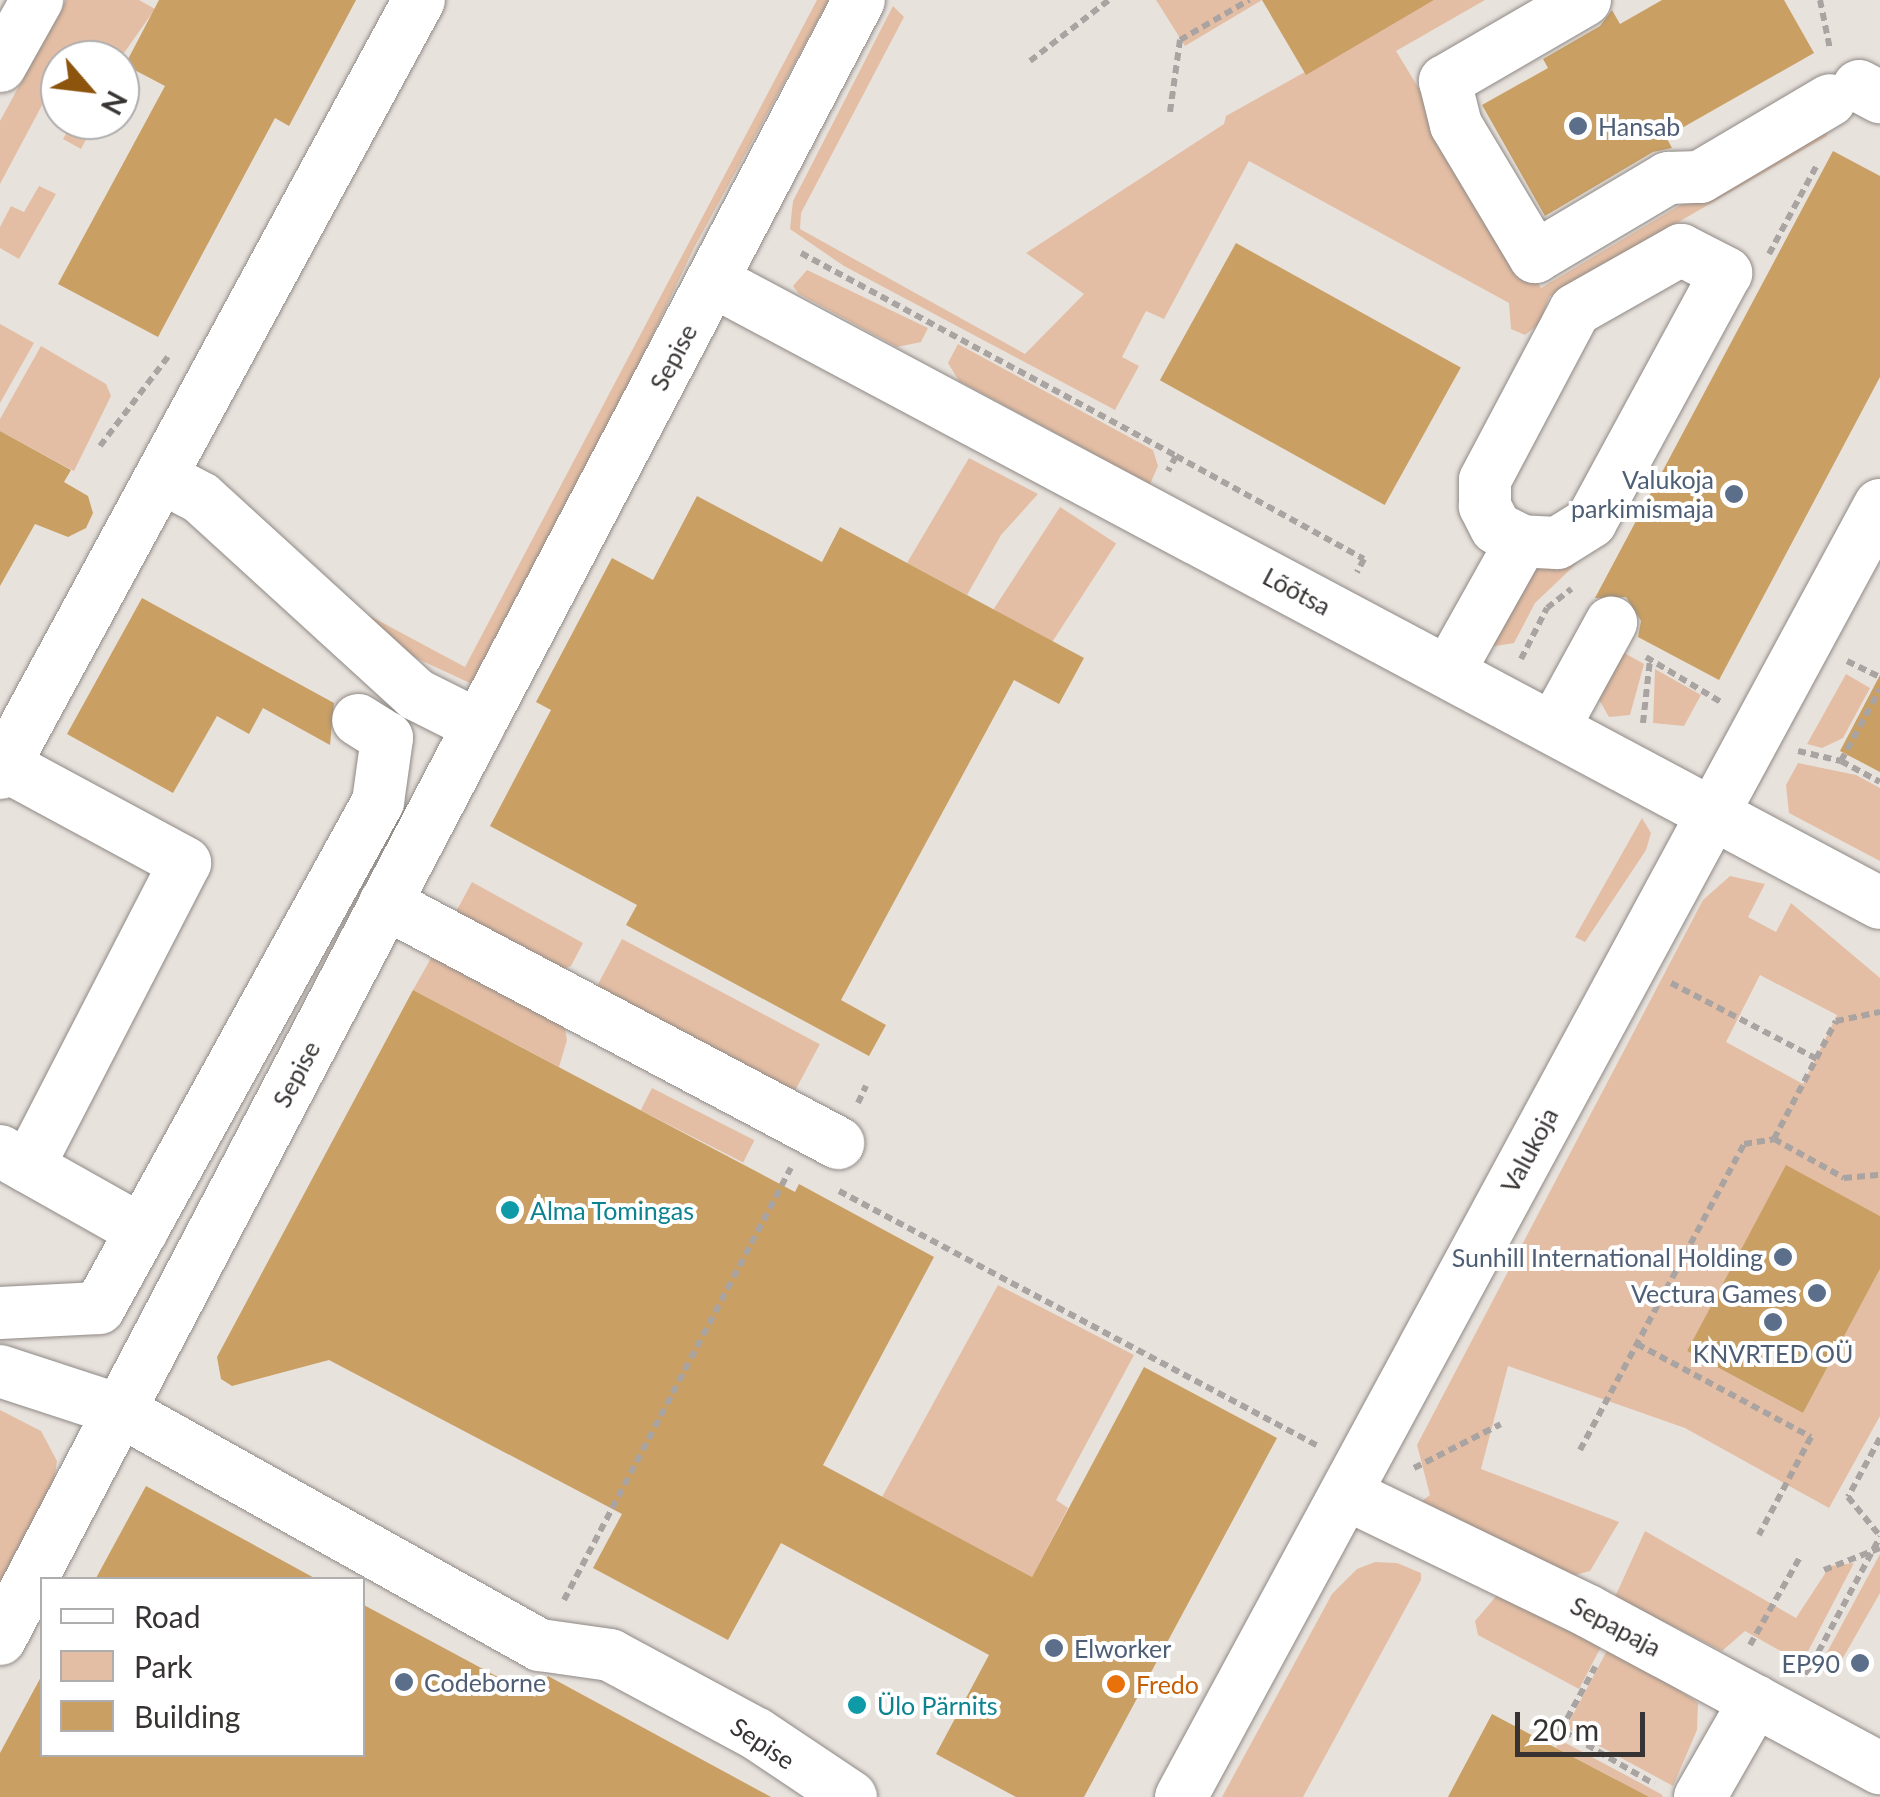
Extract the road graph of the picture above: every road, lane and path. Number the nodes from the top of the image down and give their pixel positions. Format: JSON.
{"nodes":[{"id":1,"x":37,"y":0,"type":"edge"},
{"id":2,"x":419,"y":0,"type":"edge"},
{"id":3,"x":859,"y":0,"type":"edge"},
{"id":4,"x":1109,"y":0,"type":"edge"},
{"id":5,"x":1248,"y":0,"type":"edge"},
{"id":6,"x":1585,"y":0,"type":"edge"},
{"id":7,"x":1030,"y":61,"type":"dead end"},
{"id":8,"x":0,"y":66,"type":"edge"},
{"id":9,"x":1856,"y":94,"type":"edge"},
{"id":10,"x":1170,"y":112,"type":"dead end"},
{"id":11,"x":801,"y":253,"type":"dead end"},
{"id":12,"x":713,"y":281,"type":"junction"},
{"id":13,"x":1176,"y":456,"type":"junction"},
{"id":14,"x":162,"y":478,"type":"junction"},
{"id":15,"x":1159,"y":488,"type":"dead end"},
{"id":16,"x":1880,"y":505,"type":"edge"},
{"id":17,"x":1509,"y":534,"type":"junction"},
{"id":18,"x":1336,"y":611,"type":"junction"},
{"id":19,"x":1611,"y":623,"type":"dead end"},
{"id":20,"x":1650,"y":660,"type":"dead end"},
{"id":21,"x":1846,"y":660,"type":"dead end"},
{"id":22,"x":1438,"y":666,"type":"junction"},
{"id":23,"x":1880,"y":678,"type":"edge"},
{"id":24,"x":1880,"y":689,"type":"edge"},
{"id":25,"x":358,"y":720,"type":"dead end"},
{"id":26,"x":478,"y":726,"type":"junction"},
{"id":27,"x":1554,"y":727,"type":"junction"},
{"id":28,"x":1642,"y":734,"type":"dead end"},
{"id":29,"x":1786,"y":745,"type":"dead end"},
{"id":30,"x":1841,"y":761,"type":"junction"},
{"id":31,"x":2,"y":769,"type":"edge"},
{"id":32,"x":1880,"y":782,"type":"edge"},
{"id":33,"x":1712,"y":810,"type":"junction"},
{"id":34,"x":1880,"y":902,"type":"edge"},
{"id":35,"x":385,"y":903,"type":"junction"},
{"id":36,"x":1630,"y":962,"type":"junction"},
{"id":37,"x":1880,"y":1012,"type":"edge"},
{"id":38,"x":1816,"y":1059,"type":"junction"},
{"id":39,"x":866,"y":1086,"type":"dead end"},
{"id":40,"x":1774,"y":1139,"type":"junction"},
{"id":41,"x":836,"y":1149,"type":"junction"},
{"id":42,"x":14,"y":1159,"type":"edge"},
{"id":43,"x":1880,"y":1175,"type":"edge"},
{"id":44,"x":142,"y":1231,"type":"junction"},
{"id":45,"x":0,"y":1312,"type":"edge"},
{"id":46,"x":1637,"y":1344,"type":"junction"},
{"id":47,"x":0,"y":1371,"type":"edge"},
{"id":48,"x":119,"y":1410,"type":"junction"},
{"id":49,"x":1501,"y":1424,"type":"dead end"},
{"id":50,"x":1880,"y":1438,"type":"edge"},
{"id":51,"x":1580,"y":1450,"type":"dead end"},
{"id":52,"x":1414,"y":1468,"type":"dead end"},
{"id":53,"x":1338,"y":1474,"type":"junction"},
{"id":54,"x":1759,"y":1535,"type":"dead end"},
{"id":55,"x":1880,"y":1536,"type":"edge"},
{"id":56,"x":1880,"y":1548,"type":"edge"},
{"id":57,"x":1871,"y":1554,"type":"junction"},
{"id":58,"x":1800,"y":1557,"type":"dead end"},
{"id":59,"x":1824,"y":1570,"type":"dead end"},
{"id":60,"x":1616,"y":1625,"type":"junction"},
{"id":61,"x":1755,"y":1637,"type":"dead end"},
{"id":62,"x":0,"y":1639,"type":"edge"},
{"id":63,"x":540,"y":1645,"type":"junction"},
{"id":64,"x":1769,"y":1708,"type":"junction"},
{"id":65,"x":1553,"y":1726,"type":"dead end"},
{"id":66,"x":1561,"y":1730,"type":"junction"},
{"id":67,"x":1880,"y":1768,"type":"edge"},
{"id":68,"x":1681,"y":1792,"type":"edge"},
{"id":69,"x":851,"y":1797,"type":"edge"},
{"id":70,"x":1181,"y":1797,"type":"edge"}],
"edges":[{"from":1,"to":8,"type":"street"},
{"from":2,"to":14,"type":"street"},
{"from":3,"to":12,"type":"street","name":"Sepise"},
{"from":4,"to":7,"type":"path"},
{"from":5,"to":10,"type":"path"},
{"from":6,"to":9,"type":"street"},
{"from":11,"to":13,"type":"path"},
{"from":12,"to":18,"type":"street","name":"Lõõtsa"},
{"from":12,"to":26,"type":"street","name":"Sepise"},
{"from":13,"to":15,"type":"path"},
{"from":13,"to":18,"type":"path"},
{"from":14,"to":26,"type":"street"},
{"from":14,"to":31,"type":"street"},
{"from":16,"to":33,"type":"street","name":"Valukoja"},
{"from":17,"to":17,"type":"street"},
{"from":17,"to":22,"type":"street"},
{"from":18,"to":22,"type":"street","name":"Lõõtsa"},
{"from":19,"to":27,"type":"street"},
{"from":20,"to":28,"type":"path"},
{"from":21,"to":23,"type":"path"},
{"from":22,"to":27,"type":"street","name":"Lõõtsa"},
{"from":24,"to":30,"type":"path"},
{"from":25,"to":44,"type":"street"},
{"from":26,"to":35,"type":"street","name":"Sepise"},
{"from":27,"to":33,"type":"street","name":"Lõõtsa"},
{"from":29,"to":30,"type":"path"},
{"from":30,"to":32,"type":"path"},
{"from":31,"to":42,"type":"street"},
{"from":33,"to":34,"type":"street","name":"Lõõtsa"},
{"from":33,"to":36,"type":"street","name":"Valukoja"},
{"from":35,"to":41,"type":"street"},
{"from":35,"to":48,"type":"street","name":"Sepise"},
{"from":36,"to":38,"type":"path"},
{"from":36,"to":53,"type":"street","name":"Valukoja"},
{"from":37,"to":38,"type":"path"},
{"from":38,"to":40,"type":"path"},
{"from":39,"to":41,"type":"path"},
{"from":40,"to":43,"type":"path"},
{"from":40,"to":46,"type":"path"},
{"from":41,"to":53,"type":"path"},
{"from":41,"to":63,"type":"path"},
{"from":42,"to":44,"type":"street"},
{"from":44,"to":45,"type":"street"},
{"from":46,"to":51,"type":"path"},
{"from":46,"to":54,"type":"path"},
{"from":47,"to":48,"type":"street"},
{"from":48,"to":62,"type":"street"},
{"from":48,"to":63,"type":"street","name":"Sepise"},
{"from":49,"to":52,"type":"path"},
{"from":50,"to":55,"type":"path"},
{"from":53,"to":60,"type":"street","name":"Sepapaja"},
{"from":53,"to":70,"type":"street","name":"Valukoja"},
{"from":55,"to":57,"type":"path"},
{"from":56,"to":57,"type":"path"},
{"from":57,"to":59,"type":"path"},
{"from":57,"to":64,"type":"path"},
{"from":58,"to":61,"type":"path"},
{"from":60,"to":64,"type":"street","name":"Sepapaja"},
{"from":60,"to":66,"type":"path"},
{"from":63,"to":69,"type":"street","name":"Sepise"},
{"from":64,"to":67,"type":"street","name":"Sepapaja"},
{"from":64,"to":68,"type":"street"},
{"from":65,"to":66,"type":"path"},
{"from":66,"to":68,"type":"path"}]}
